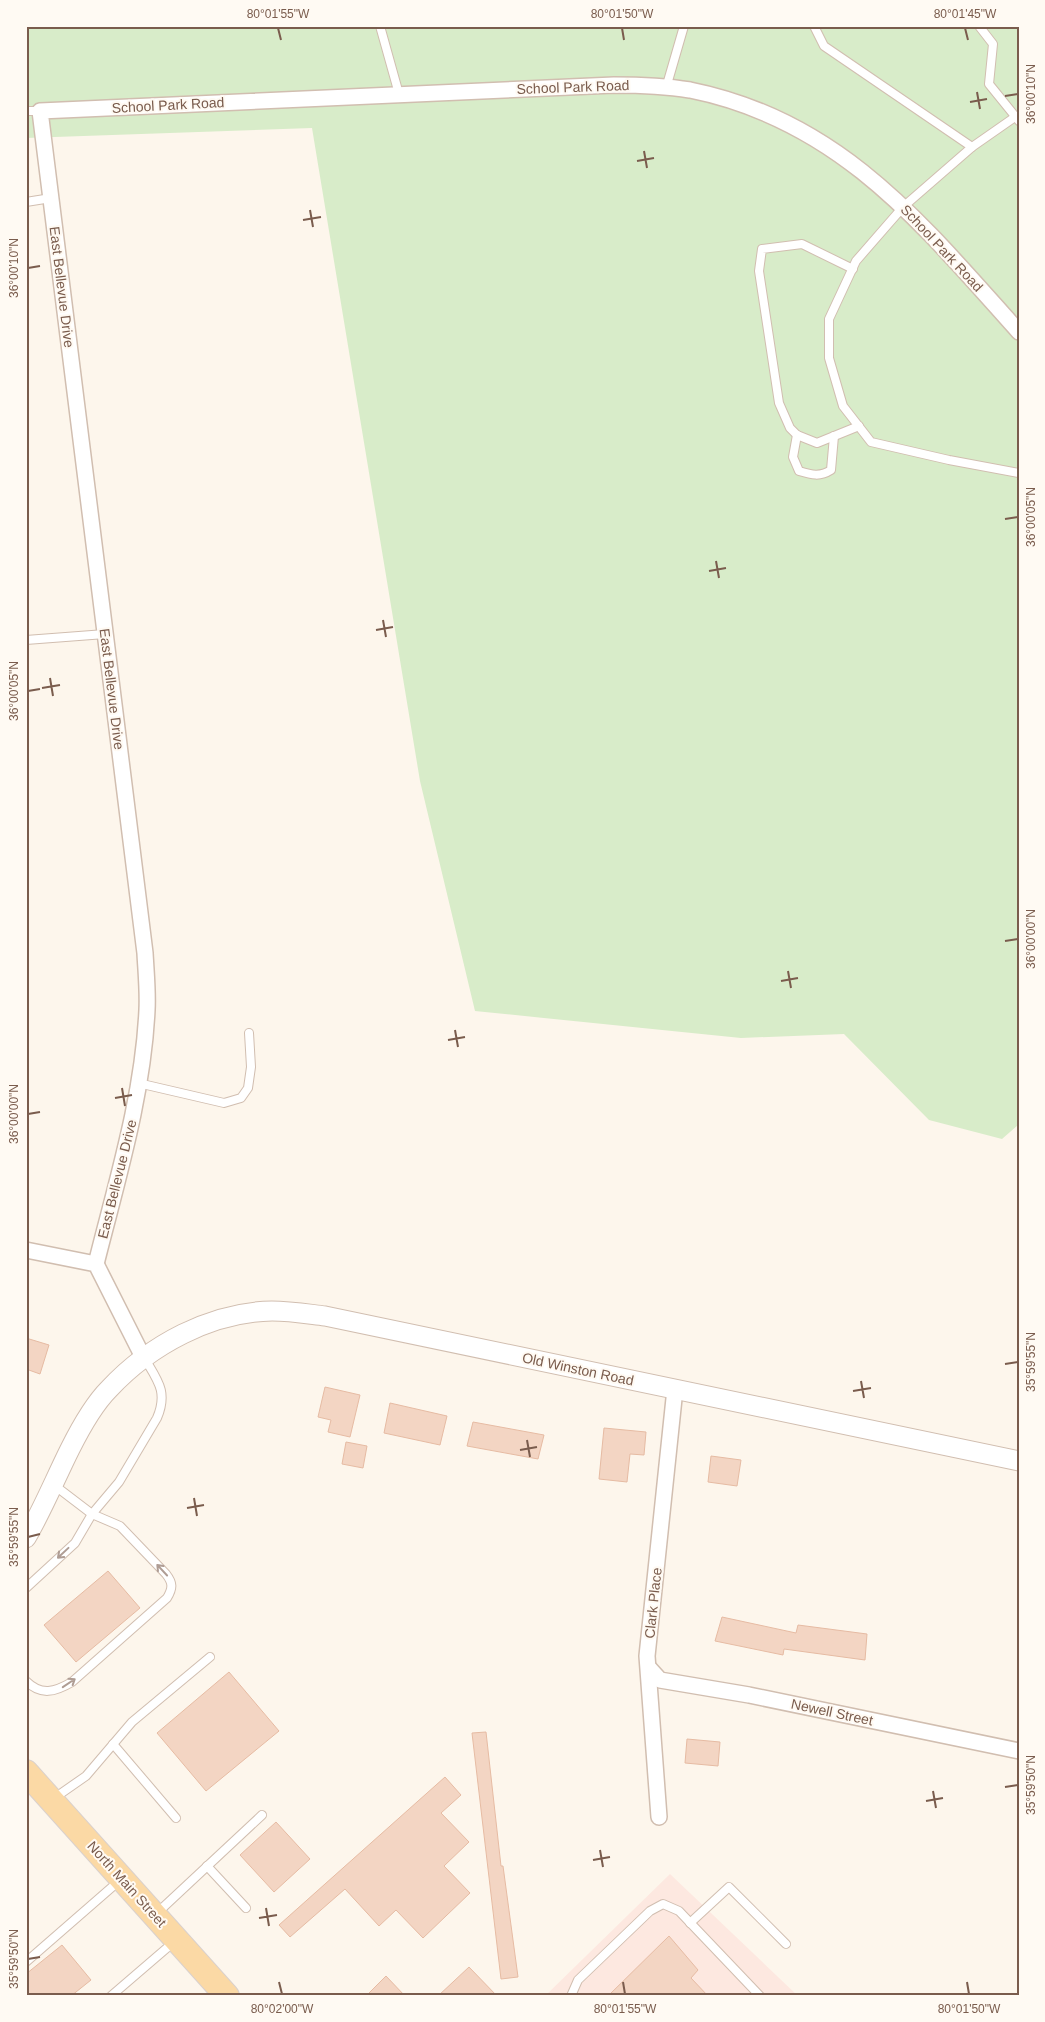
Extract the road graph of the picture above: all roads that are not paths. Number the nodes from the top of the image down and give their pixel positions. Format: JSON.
{"nodes":[{"id":1,"x":380,"y":26,"type":"edge"},
{"id":2,"x":684,"y":26,"type":"edge"},
{"id":3,"x":814,"y":26,"type":"edge"},
{"id":4,"x":979,"y":26,"type":"edge"},
{"id":5,"x":666,"y":88,"type":"junction"},
{"id":6,"x":399,"y":94,"type":"junction"},
{"id":7,"x":33,"y":111,"type":"edge"},
{"id":8,"x":1017,"y":119,"type":"edge"},
{"id":9,"x":972,"y":147,"type":"junction"},
{"id":10,"x":51,"y":198,"type":"junction"},
{"id":11,"x":26,"y":202,"type":"edge"},
{"id":12,"x":903,"y":207,"type":"junction"},
{"id":13,"x":853,"y":270,"type":"junction"},
{"id":14,"x":1019,"y":332,"type":"edge"},
{"id":15,"x":858,"y":426,"type":"junction"},
{"id":16,"x":797,"y":435,"type":"junction"},
{"id":17,"x":834,"y":436,"type":"junction"},
{"id":18,"x":1019,"y":473,"type":"edge"},
{"id":19,"x":106,"y":634,"type":"junction"},
{"id":20,"x":26,"y":640,"type":"edge"},
{"id":21,"x":249,"y":1033,"type":"dead end"},
{"id":22,"x":138,"y":1083,"type":"junction"},
{"id":23,"x":26,"y":1250,"type":"edge"},
{"id":24,"x":96,"y":1264,"type":"junction"},
{"id":25,"x":143,"y":1357,"type":"junction"},
{"id":26,"x":675,"y":1389,"type":"junction"},
{"id":27,"x":1019,"y":1461,"type":"edge"},
{"id":28,"x":54,"y":1484,"type":"junction"},
{"id":29,"x":92,"y":1514,"type":"junction"},
{"id":30,"x":26,"y":1538,"type":"edge"},
{"id":31,"x":26,"y":1588,"type":"edge"},
{"id":32,"x":210,"y":1657,"type":"dead end"},
{"id":33,"x":650,"y":1669,"type":"junction"},
{"id":34,"x":26,"y":1681,"type":"edge"},
{"id":35,"x":113,"y":1744,"type":"junction"},
{"id":36,"x":1019,"y":1751,"type":"edge"},
{"id":37,"x":26,"y":1772,"type":"edge"},
{"id":38,"x":51,"y":1800,"type":"junction"},
{"id":39,"x":262,"y":1816,"type":"dead end"},
{"id":40,"x":659,"y":1817,"type":"dead end"},
{"id":41,"x":176,"y":1818,"type":"dead end"},
{"id":42,"x":207,"y":1866,"type":"junction"},
{"id":43,"x":122,"y":1879,"type":"junction"},
{"id":44,"x":246,"y":1908,"type":"dead end"},
{"id":45,"x":154,"y":1915,"type":"junction"},
{"id":46,"x":690,"y":1923,"type":"junction"},
{"id":47,"x":177,"y":1940,"type":"junction"},
{"id":48,"x":786,"y":1944,"type":"dead end"},
{"id":49,"x":26,"y":1962,"type":"edge"},
{"id":50,"x":111,"y":1996,"type":"edge"},
{"id":51,"x":227,"y":1996,"type":"edge"},
{"id":52,"x":570,"y":1996,"type":"edge"},
{"id":53,"x":760,"y":1996,"type":"edge"}],
"edges":[{"from":1,"to":6,"type":"lane"},
{"from":2,"to":5,"type":"lane"},
{"from":3,"to":9,"type":"lane"},
{"from":4,"to":8,"type":"lane"},
{"from":5,"to":6,"type":"street","name":"School Park Road"},
{"from":5,"to":12,"type":"street","name":"School Park Road"},
{"from":6,"to":7,"type":"street","name":"School Park Road"},
{"from":7,"to":10,"type":"street","name":"East Bellevue Drive"},
{"from":8,"to":9,"type":"lane"},
{"from":9,"to":12,"type":"lane"},
{"from":10,"to":11,"type":"lane"},
{"from":10,"to":19,"type":"street","name":"East Bellevue Drive"},
{"from":12,"to":13,"type":"lane"},
{"from":12,"to":14,"type":"street","name":"School Park Road"},
{"from":13,"to":15,"type":"lane"},
{"from":13,"to":16,"type":"lane"},
{"from":15,"to":17,"type":"lane"},
{"from":15,"to":18,"type":"lane"},
{"from":16,"to":17,"type":"lane"},
{"from":16,"to":17,"type":"lane"},
{"from":19,"to":20,"type":"lane"},
{"from":19,"to":22,"type":"street","name":"East Bellevue Drive"},
{"from":21,"to":22,"type":"lane"},
{"from":22,"to":24,"type":"street","name":"East Bellevue Drive"},
{"from":23,"to":24,"type":"street"},
{"from":24,"to":25,"type":"street"},
{"from":25,"to":26,"type":"street","name":"Old Winston Road"},
{"from":25,"to":28,"type":"street","name":"Old Winston Road"},
{"from":25,"to":29,"type":"lane"},
{"from":26,"to":27,"type":"street","name":"Old Winston Road"},
{"from":26,"to":33,"type":"street","name":"Clark Place"},
{"from":28,"to":29,"type":"lane"},
{"from":28,"to":30,"type":"street","name":"Old Winston Road"},
{"from":29,"to":31,"type":"lane","one_way":true},
{"from":34,"to":29,"type":"lane","one_way":true},
{"from":32,"to":35,"type":"lane"},
{"from":33,"to":36,"type":"street","name":"Newell Street"},
{"from":33,"to":40,"type":"street","name":"Clark Place"},
{"from":35,"to":38,"type":"lane"},
{"from":35,"to":41,"type":"lane"},
{"from":37,"to":38,"type":"main road","name":"North Main Street"},
{"from":38,"to":43,"type":"main road","name":"North Main Street"},
{"from":39,"to":42,"type":"lane"},
{"from":42,"to":44,"type":"lane"},
{"from":42,"to":45,"type":"lane"},
{"from":43,"to":45,"type":"main road","name":"North Main Street"},
{"from":43,"to":49,"type":"lane"},
{"from":45,"to":47,"type":"main road","name":"North Main Street"},
{"from":46,"to":48,"type":"lane"},
{"from":46,"to":52,"type":"lane"},
{"from":46,"to":53,"type":"lane"},
{"from":47,"to":50,"type":"lane"},
{"from":47,"to":51,"type":"main road","name":"North Main Street"}]}
